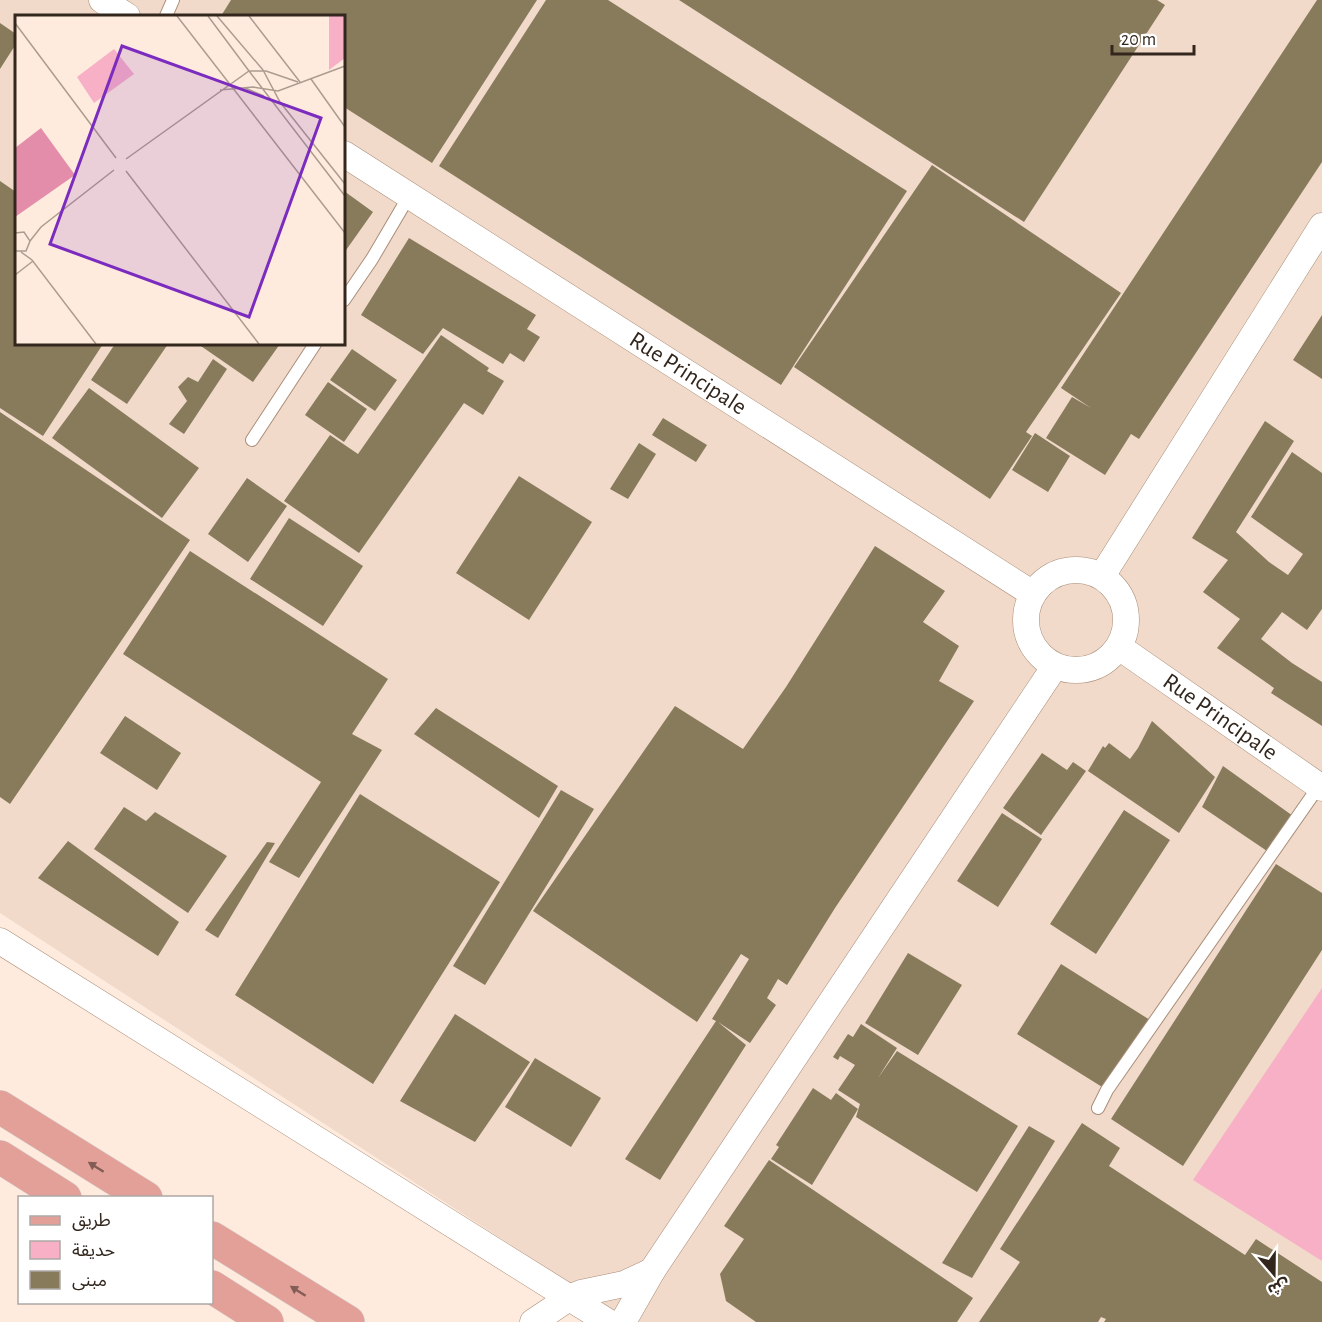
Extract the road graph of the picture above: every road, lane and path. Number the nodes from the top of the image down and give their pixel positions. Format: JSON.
{"nodes":[{"id":1,"x":102,"y":0,"type":"edge"},
{"id":2,"x":173,"y":0,"type":"edge"},
{"id":3,"x":125,"y":15,"type":"edge"},
{"id":4,"x":166,"y":15,"type":"edge"},
{"id":5,"x":345,"y":155,"type":"edge"},
{"id":6,"x":409,"y":196,"type":"junction"},
{"id":7,"x":1322,"y":226,"type":"edge"},
{"id":8,"x":345,"y":299,"type":"edge"},
{"id":9,"x":314,"y":345,"type":"edge"},
{"id":10,"x":252,"y":440,"type":"dead end"},
{"id":11,"x":1102,"y":576,"type":"junction"},
{"id":12,"x":1033,"y":594,"type":"junction"},
{"id":13,"x":1119,"y":647,"type":"junction"},
{"id":14,"x":1055,"y":666,"type":"junction"},
{"id":15,"x":1321,"y":787,"type":"edge"},
{"id":16,"x":0,"y":941,"type":"edge"},
{"id":17,"x":0,"y":1107,"type":"edge"},
{"id":18,"x":1098,"y":1108,"type":"dead end"},
{"id":19,"x":0,"y":1157,"type":"edge"},
{"id":20,"x":63,"y":1196,"type":"edge"},
{"id":21,"x":144,"y":1196,"type":"edge"},
{"id":22,"x":213,"y":1239,"type":"edge"},
{"id":23,"x":652,"y":1271,"type":"junction"},
{"id":24,"x":213,"y":1288,"type":"edge"},
{"id":25,"x":569,"y":1298,"type":"junction"},
{"id":26,"x":348,"y":1321,"type":"edge"},
{"id":27,"x":267,"y":1322,"type":"edge"},
{"id":28,"x":533,"y":1322,"type":"edge"},
{"id":29,"x":608,"y":1322,"type":"edge"},
{"id":30,"x":623,"y":1322,"type":"edge"}],
"edges":[{"from":1,"to":3,"type":"street"},
{"from":2,"to":4,"type":"lane"},
{"from":5,"to":6,"type":"street","name":"Rue Principale"},
{"from":6,"to":8,"type":"lane"},
{"from":6,"to":12,"type":"street","name":"Rue Principale"},
{"from":7,"to":11,"type":"street"},
{"from":9,"to":10,"type":"lane"},
{"from":11,"to":12,"type":"street"},
{"from":11,"to":13,"type":"street"},
{"from":12,"to":14,"type":"street"},
{"from":13,"to":14,"type":"street"},
{"from":13,"to":15,"type":"street","name":"Rue Principale"},
{"from":14,"to":23,"type":"street"},
{"from":15,"to":18,"type":"lane"},
{"from":16,"to":25,"type":"street"},
{"from":21,"to":17,"type":"main road","one_way":true},
{"from":19,"to":20,"type":"main road"},
{"from":26,"to":22,"type":"main road","one_way":true},
{"from":23,"to":25,"type":"street"},
{"from":23,"to":30,"type":"street"},
{"from":24,"to":27,"type":"main road"},
{"from":25,"to":28,"type":"street"},
{"from":25,"to":29,"type":"street"}]}
